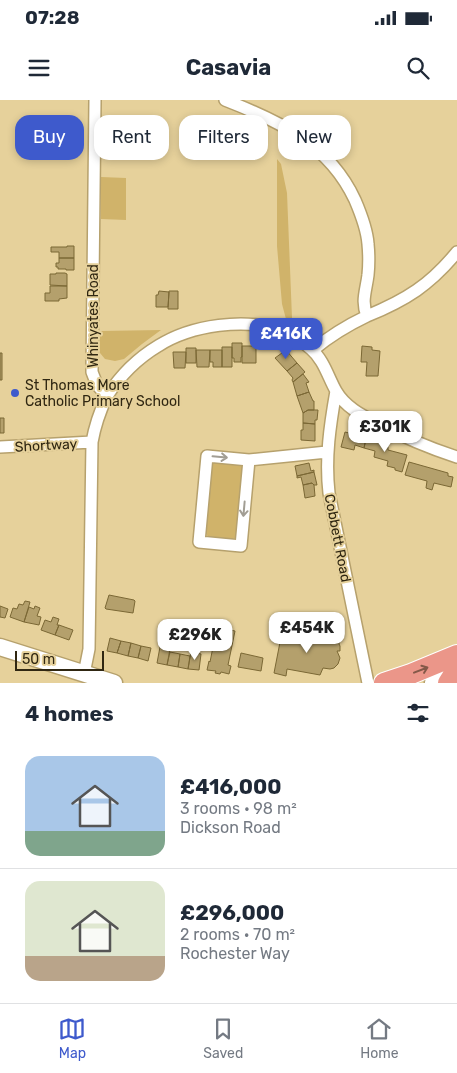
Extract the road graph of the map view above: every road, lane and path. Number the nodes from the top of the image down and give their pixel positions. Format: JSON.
{"nodes":[{"id":1,"x":95,"y":100,"type":"edge"},
{"id":2,"x":225,"y":100,"type":"edge"},
{"id":3,"x":457,"y":252,"type":"edge"},
{"id":4,"x":367,"y":316,"type":"junction"},
{"id":5,"x":313,"y":350,"type":"junction"},
{"id":6,"x":336,"y":391,"type":"junction"},
{"id":7,"x":107,"y":396,"type":"junction"},
{"id":8,"x":92,"y":442,"type":"junction"},
{"id":9,"x":0,"y":447,"type":"edge"},
{"id":10,"x":327,"y":452,"type":"junction"},
{"id":11,"x":457,"y":457,"type":"edge"},
{"id":12,"x":249,"y":460,"type":"junction"},
{"id":13,"x":0,"y":647,"type":"edge"},
{"id":14,"x":457,"y":655,"type":"edge"},
{"id":15,"x":84,"y":674,"type":"junction"},
{"id":16,"x":453,"y":678,"type":"edge"},
{"id":17,"x":114,"y":683,"type":"edge"},
{"id":18,"x":368,"y":683,"type":"edge"},
{"id":19,"x":384,"y":683,"type":"edge"},
{"id":20,"x":433,"y":683,"type":"edge"}],
"edges":[{"from":1,"to":7,"type":"street","name":"Whinyates Road"},
{"from":2,"to":4,"type":"street"},
{"from":3,"to":4,"type":"street"},
{"from":4,"to":5,"type":"street"},
{"from":5,"to":6,"type":"street"},
{"from":5,"to":7,"type":"street"},
{"from":6,"to":10,"type":"street","name":"Cobbett Road"},
{"from":6,"to":11,"type":"street"},
{"from":7,"to":8,"type":"street"},
{"from":8,"to":9,"type":"street","name":"Shortway"},
{"from":8,"to":15,"type":"street"},
{"from":10,"to":12,"type":"street"},
{"from":10,"to":18,"type":"street","name":"Cobbett Road"},
{"from":12,"to":12,"type":"street","one_way":true},
{"from":13,"to":15,"type":"street"},
{"from":19,"to":14,"type":"highway","one_way":true},
{"from":15,"to":17,"type":"street"},
{"from":16,"to":20,"type":"street"}]}
